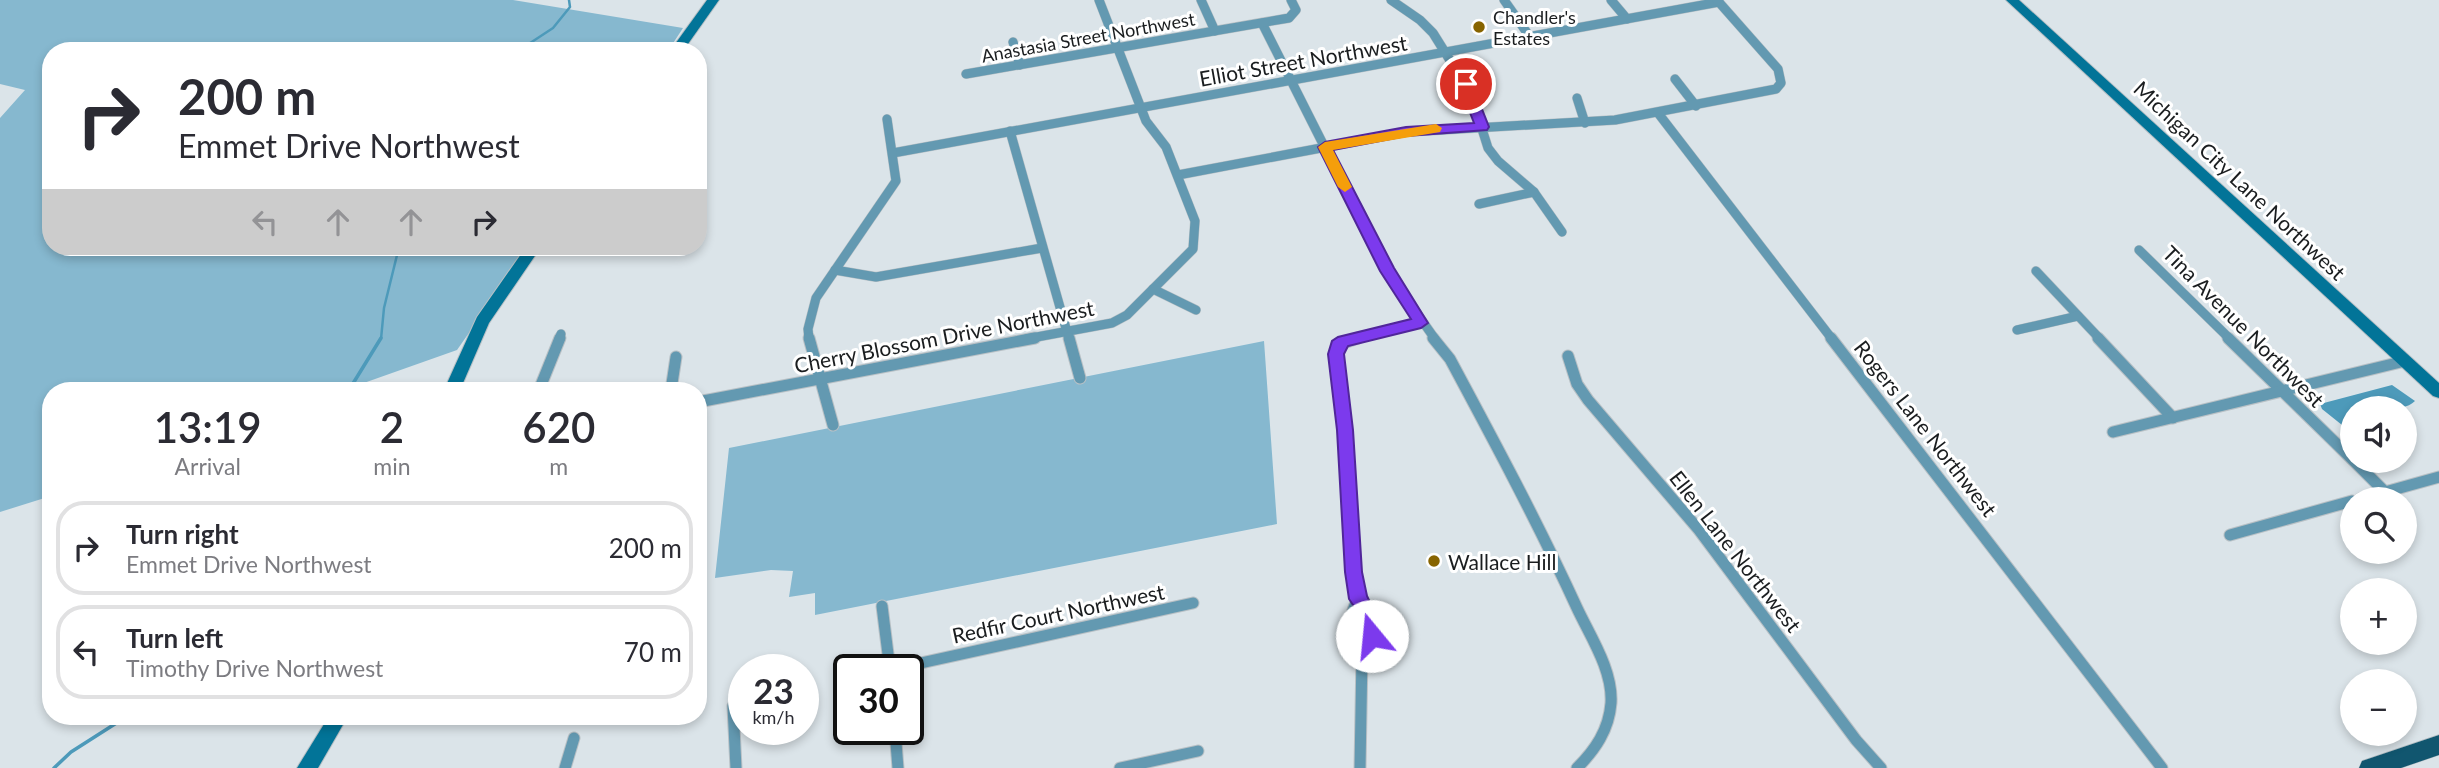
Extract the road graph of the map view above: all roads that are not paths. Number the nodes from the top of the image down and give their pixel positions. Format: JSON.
{"nodes":[{"id":1,"x":713,"y":0,"type":"edge"},
{"id":2,"x":1099,"y":0,"type":"edge"},
{"id":3,"x":1201,"y":0,"type":"edge"},
{"id":4,"x":1291,"y":0,"type":"edge"},
{"id":5,"x":1391,"y":0,"type":"edge"},
{"id":6,"x":1504,"y":0,"type":"edge"},
{"id":7,"x":1611,"y":0,"type":"edge"},
{"id":8,"x":2012,"y":0,"type":"edge"},
{"id":9,"x":1718,"y":1,"type":"edge"},
{"id":10,"x":1627,"y":19,"type":"junction"},
{"id":11,"x":1262,"y":23,"type":"junction"},
{"id":12,"x":1215,"y":31,"type":"junction"},
{"id":13,"x":1530,"y":37,"type":"junction"},
{"id":14,"x":683,"y":42,"type":"edge"},
{"id":15,"x":1013,"y":42,"type":"dead end"},
{"id":16,"x":1118,"y":48,"type":"junction"},
{"id":17,"x":1445,"y":52,"type":"junction"},
{"id":18,"x":1020,"y":65,"type":"junction"},
{"id":19,"x":966,"y":74,"type":"dead end"},
{"id":20,"x":1675,"y":79,"type":"dead end"},
{"id":21,"x":1291,"y":80,"type":"junction"},
{"id":22,"x":1577,"y":98,"type":"dead end"},
{"id":23,"x":1696,"y":106,"type":"junction"},
{"id":24,"x":1140,"y":107,"type":"junction"},
{"id":25,"x":1658,"y":113,"type":"junction"},
{"id":26,"x":887,"y":119,"type":"dead end"},
{"id":27,"x":1585,"y":123,"type":"junction"},
{"id":28,"x":1483,"y":127,"type":"junction"},
{"id":29,"x":1010,"y":131,"type":"junction"},
{"id":30,"x":1325,"y":147,"type":"junction"},
{"id":31,"x":893,"y":153,"type":"junction"},
{"id":32,"x":1178,"y":175,"type":"junction"},
{"id":33,"x":1534,"y":192,"type":"junction"},
{"id":34,"x":1479,"y":204,"type":"dead end"},
{"id":35,"x":1562,"y":232,"type":"dead end"},
{"id":36,"x":1042,"y":248,"type":"junction"},
{"id":37,"x":2139,"y":250,"type":"dead end"},
{"id":38,"x":528,"y":256,"type":"edge"},
{"id":39,"x":835,"y":270,"type":"junction"},
{"id":40,"x":2036,"y":271,"type":"dead end"},
{"id":41,"x":1153,"y":289,"type":"junction"},
{"id":42,"x":1196,"y":310,"type":"dead end"},
{"id":43,"x":2078,"y":316,"type":"junction"},
{"id":44,"x":1421,"y":323,"type":"junction"},
{"id":45,"x":2017,"y":330,"type":"dead end"},
{"id":46,"x":1067,"y":333,"type":"junction"},
{"id":47,"x":561,"y":334,"type":"dead end"},
{"id":48,"x":1568,"y":356,"type":"dead end"},
{"id":49,"x":676,"y":358,"type":"dead end"},
{"id":50,"x":2405,"y":361,"type":"junction"},
{"id":51,"x":1080,"y":378,"type":"dead end"},
{"id":52,"x":821,"y":379,"type":"junction"},
{"id":53,"x":455,"y":382,"type":"edge"},
{"id":54,"x":542,"y":382,"type":"edge"},
{"id":55,"x":672,"y":382,"type":"edge"},
{"id":56,"x":2283,"y":391,"type":"junction"},
{"id":57,"x":2439,"y":392,"type":"edge"},
{"id":58,"x":707,"y":400,"type":"edge"},
{"id":59,"x":2173,"y":418,"type":"junction"},
{"id":60,"x":833,"y":425,"type":"dead end"},
{"id":61,"x":2113,"y":432,"type":"dead end"},
{"id":62,"x":2340,"y":447,"type":"edge"},
{"id":63,"x":2366,"y":473,"type":"edge"},
{"id":64,"x":2438,"y":479,"type":"edge"},
{"id":65,"x":2380,"y":487,"type":"edge"},
{"id":66,"x":2405,"y":487,"type":"edge"},
{"id":67,"x":2340,"y":504,"type":"edge"},
{"id":68,"x":2230,"y":535,"type":"dead end"},
{"id":69,"x":1358,"y":599,"type":"junction"},
{"id":70,"x":1193,"y":603,"type":"dead end"},
{"id":71,"x":883,"y":606,"type":"dead end"},
{"id":72,"x":888,"y":654,"type":"edge"},
{"id":73,"x":1362,"y":655,"type":"junction"},
{"id":74,"x":924,"y":662,"type":"edge"},
{"id":75,"x":334,"y":725,"type":"edge"},
{"id":76,"x":574,"y":738,"type":"dead end"},
{"id":77,"x":735,"y":745,"type":"edge"},
{"id":78,"x":896,"y":745,"type":"edge"},
{"id":79,"x":2439,"y":745,"type":"edge"},
{"id":80,"x":1198,"y":751,"type":"dead end"},
{"id":81,"x":307,"y":768,"type":"edge"},
{"id":82,"x":565,"y":768,"type":"edge"},
{"id":83,"x":736,"y":768,"type":"edge"},
{"id":84,"x":898,"y":768,"type":"edge"},
{"id":85,"x":1120,"y":768,"type":"edge"},
{"id":86,"x":1360,"y":768,"type":"edge"},
{"id":87,"x":1577,"y":768,"type":"edge"},
{"id":88,"x":1881,"y":768,"type":"edge"},
{"id":89,"x":2162,"y":768,"type":"edge"},
{"id":90,"x":2370,"y":768,"type":"edge"}],
"edges":[{"from":1,"to":14,"type":"street"},
{"from":2,"to":16,"type":"street","name":"Cherry Blossom Drive Northwest"},
{"from":3,"to":12,"type":"street"},
{"from":4,"to":11,"type":"street","name":"Anastasia Street Northwest"},
{"from":5,"to":17,"type":"street"},
{"from":6,"to":13,"type":"street"},
{"from":7,"to":10,"type":"street"},
{"from":8,"to":50,"type":"street","name":"Michigan City Lane Northwest"},
{"from":9,"to":10,"type":"street","name":"Elliot Street Northwest"},
{"from":9,"to":23,"type":"street"},
{"from":10,"to":13,"type":"street","name":"Elliot Street Northwest"},
{"from":11,"to":12,"type":"street","name":"Anastasia Street Northwest"},
{"from":11,"to":21,"type":"street"},
{"from":12,"to":16,"type":"street","name":"Anastasia Street Northwest"},
{"from":13,"to":17,"type":"street","name":"Elliot Street Northwest"},
{"from":15,"to":18,"type":"street"},
{"from":16,"to":18,"type":"street","name":"Anastasia Street Northwest"},
{"from":16,"to":24,"type":"street","name":"Cherry Blossom Drive Northwest"},
{"from":17,"to":21,"type":"street","name":"Elliot Street Northwest"},
{"from":17,"to":28,"type":"street"},
{"from":18,"to":19,"type":"street","name":"Anastasia Street Northwest"},
{"from":20,"to":23,"type":"street"},
{"from":21,"to":24,"type":"street","name":"Elliot Street Northwest"},
{"from":21,"to":30,"type":"street"},
{"from":22,"to":27,"type":"street"},
{"from":23,"to":25,"type":"street"},
{"from":24,"to":29,"type":"street","name":"Elliot Street Northwest"},
{"from":24,"to":32,"type":"street","name":"Cherry Blossom Drive Northwest"},
{"from":25,"to":27,"type":"street"},
{"from":25,"to":89,"type":"street","name":"Rogers Lane Northwest"},
{"from":26,"to":31,"type":"street"},
{"from":27,"to":28,"type":"street"},
{"from":28,"to":30,"type":"street"},
{"from":28,"to":33,"type":"street"},
{"from":29,"to":31,"type":"street","name":"Elliot Street Northwest"},
{"from":29,"to":36,"type":"street"},
{"from":30,"to":32,"type":"street"},
{"from":30,"to":44,"type":"street"},
{"from":31,"to":39,"type":"street"},
{"from":32,"to":41,"type":"street","name":"Cherry Blossom Drive Northwest"},
{"from":33,"to":34,"type":"street"},
{"from":33,"to":35,"type":"street"},
{"from":36,"to":39,"type":"street"},
{"from":36,"to":46,"type":"street"},
{"from":37,"to":56,"type":"street","name":"Tina Avenue Northwest"},
{"from":38,"to":53,"type":"street"},
{"from":39,"to":52,"type":"street"},
{"from":40,"to":43,"type":"street"},
{"from":41,"to":42,"type":"street"},
{"from":41,"to":46,"type":"street","name":"Cherry Blossom Drive Northwest"},
{"from":43,"to":45,"type":"street"},
{"from":43,"to":59,"type":"street"},
{"from":44,"to":69,"type":"street"},
{"from":44,"to":87,"type":"street"},
{"from":46,"to":51,"type":"street"},
{"from":46,"to":52,"type":"street","name":"Cherry Blossom Drive Northwest"},
{"from":47,"to":54,"type":"street"},
{"from":48,"to":88,"type":"street","name":"Ellen Lane Northwest"},
{"from":49,"to":55,"type":"street"},
{"from":50,"to":56,"type":"street"},
{"from":50,"to":57,"type":"street","name":"Michigan City Lane Northwest"},
{"from":52,"to":58,"type":"street","name":"Cherry Blossom Drive Northwest"},
{"from":52,"to":60,"type":"street"},
{"from":56,"to":59,"type":"street"},
{"from":56,"to":62,"type":"street","name":"Tina Avenue Northwest"},
{"from":59,"to":61,"type":"street"},
{"from":63,"to":65,"type":"street","name":"Tina Avenue Northwest"},
{"from":64,"to":66,"type":"street"},
{"from":67,"to":68,"type":"street"},
{"from":69,"to":73,"type":"street"},
{"from":69,"to":73,"type":"street"},
{"from":70,"to":74,"type":"street","name":"Redfir Court Northwest"},
{"from":71,"to":72,"type":"street"},
{"from":73,"to":86,"type":"street"},
{"from":75,"to":81,"type":"street"},
{"from":76,"to":82,"type":"street"},
{"from":77,"to":83,"type":"street"},
{"from":78,"to":84,"type":"street"},
{"from":79,"to":90,"type":"main road"},
{"from":80,"to":85,"type":"street"}]}
